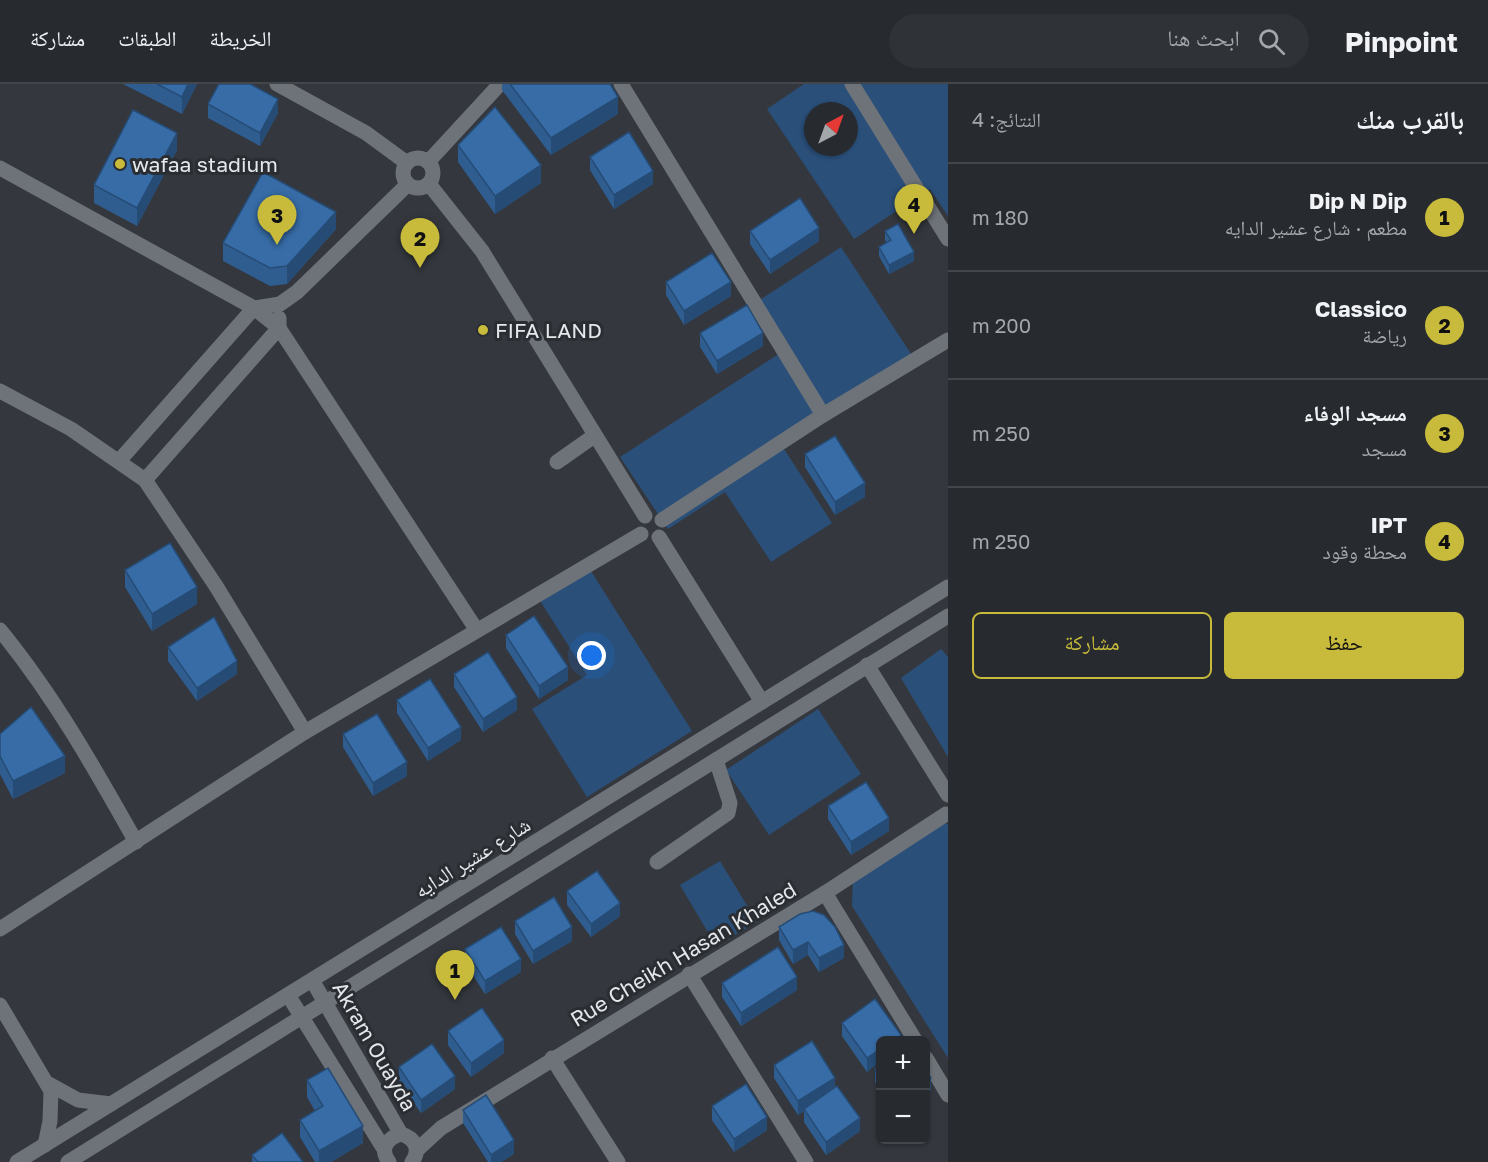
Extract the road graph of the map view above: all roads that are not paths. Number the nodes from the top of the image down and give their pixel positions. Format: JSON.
{"nodes":[{"id":1,"x":277,"y":84,"type":"edge"},
{"id":2,"x":500,"y":84,"type":"edge"},
{"id":3,"x":621,"y":84,"type":"edge"},
{"id":4,"x":852,"y":84,"type":"edge"},
{"id":5,"x":428,"y":162,"type":"junction"},
{"id":6,"x":406,"y":163,"type":"junction"},
{"id":7,"x":0,"y":168,"type":"edge"},
{"id":8,"x":429,"y":184,"type":"junction"},
{"id":9,"x":407,"y":185,"type":"junction"},
{"id":10,"x":948,"y":239,"type":"edge"},
{"id":11,"x":279,"y":304,"type":"junction"},
{"id":12,"x":254,"y":308,"type":"junction"},
{"id":13,"x":279,"y":327,"type":"junction"},
{"id":14,"x":948,"y":340,"type":"edge"},
{"id":15,"x":0,"y":392,"type":"edge"},
{"id":16,"x":823,"y":415,"type":"junction"},
{"id":17,"x":594,"y":436,"type":"junction"},
{"id":18,"x":119,"y":461,"type":"junction"},
{"id":19,"x":557,"y":462,"type":"dead end"},
{"id":20,"x":145,"y":480,"type":"junction"},
{"id":21,"x":645,"y":516,"type":"junction"},
{"id":22,"x":662,"y":520,"type":"junction"},
{"id":23,"x":642,"y":534,"type":"junction"},
{"id":24,"x":659,"y":537,"type":"junction"},
{"id":25,"x":948,"y":587,"type":"edge"},
{"id":26,"x":948,"y":616,"type":"edge"},
{"id":27,"x":476,"y":629,"type":"junction"},
{"id":28,"x":0,"y":630,"type":"edge"},
{"id":29,"x":867,"y":665,"type":"junction"},
{"id":30,"x":762,"y":702,"type":"junction"},
{"id":31,"x":305,"y":732,"type":"junction"},
{"id":32,"x":716,"y":760,"type":"junction"},
{"id":33,"x":947,"y":806,"type":"edge"},
{"id":34,"x":136,"y":842,"type":"junction"},
{"id":35,"x":657,"y":862,"type":"dead end"},
{"id":36,"x":825,"y":893,"type":"junction"},
{"id":37,"x":0,"y":929,"type":"edge"},
{"id":38,"x":689,"y":974,"type":"junction"},
{"id":39,"x":312,"y":980,"type":"junction"},
{"id":40,"x":288,"y":995,"type":"junction"},
{"id":41,"x":325,"y":1003,"type":"junction"},
{"id":42,"x":0,"y":1005,"type":"edge"},
{"id":43,"x":301,"y":1018,"type":"junction"},
{"id":44,"x":912,"y":1036,"type":"edge"},
{"id":45,"x":552,"y":1058,"type":"junction"},
{"id":46,"x":930,"y":1065,"type":"edge"},
{"id":47,"x":49,"y":1084,"type":"junction"},
{"id":48,"x":948,"y":1095,"type":"edge"},
{"id":49,"x":111,"y":1104,"type":"junction"},
{"id":50,"x":441,"y":1128,"type":"junction"},
{"id":51,"x":404,"y":1134,"type":"junction"},
{"id":52,"x":45,"y":1145,"type":"junction"},
{"id":53,"x":382,"y":1156,"type":"edge"},
{"id":54,"x":416,"y":1157,"type":"edge"},
{"id":55,"x":17,"y":1162,"type":"edge"},
{"id":56,"x":68,"y":1162,"type":"edge"},
{"id":57,"x":618,"y":1162,"type":"edge"},
{"id":58,"x":806,"y":1162,"type":"edge"}],
"edges":[{"from":1,"to":6,"type":"street"},
{"from":2,"to":5,"type":"street"},
{"from":3,"to":16,"type":"street"},
{"from":4,"to":10,"type":"street"},
{"from":5,"to":6,"type":"street"},
{"from":5,"to":8,"type":"street"},
{"from":6,"to":9,"type":"street"},
{"from":7,"to":12,"type":"street"},
{"from":8,"to":9,"type":"street"},
{"from":8,"to":17,"type":"street"},
{"from":9,"to":11,"type":"street"},
{"from":11,"to":12,"type":"street"},
{"from":11,"to":13,"type":"street"},
{"from":12,"to":13,"type":"street"},
{"from":12,"to":18,"type":"street"},
{"from":13,"to":20,"type":"street"},
{"from":13,"to":27,"type":"street"},
{"from":14,"to":16,"type":"street"},
{"from":15,"to":18,"type":"street"},
{"from":16,"to":22,"type":"street"},
{"from":17,"to":19,"type":"street"},
{"from":17,"to":21,"type":"street"},
{"from":18,"to":20,"type":"street"},
{"from":20,"to":31,"type":"street"},
{"from":21,"to":22,"type":"street"},
{"from":21,"to":23,"type":"street"},
{"from":22,"to":24,"type":"street"},
{"from":23,"to":24,"type":"street"},
{"from":23,"to":27,"type":"street"},
{"from":24,"to":30,"type":"street"},
{"from":25,"to":30,"type":"street","name":"شارع عشير الدايه"},
{"from":26,"to":29,"type":"street"},
{"from":27,"to":31,"type":"street"},
{"from":28,"to":34,"type":"street"},
{"from":29,"to":32,"type":"street"},
{"from":29,"to":33,"type":"street"},
{"from":30,"to":39,"type":"street","name":"شارع عشير الدايه"},
{"from":31,"to":34,"type":"street"},
{"from":32,"to":35,"type":"street"},
{"from":32,"to":41,"type":"street"},
{"from":33,"to":36,"type":"street","name":"Rue Cheikh Hasan Khaled"},
{"from":34,"to":37,"type":"street"},
{"from":36,"to":38,"type":"street","name":"Rue Cheikh Hasan Khaled"},
{"from":36,"to":44,"type":"street"},
{"from":38,"to":45,"type":"street","name":"Rue Cheikh Hasan Khaled"},
{"from":38,"to":58,"type":"street"},
{"from":39,"to":40,"type":"street","name":"شارع عشير الدايه"},
{"from":39,"to":41,"type":"street","name":"Akram Ouayda"},
{"from":40,"to":43,"type":"street"},
{"from":40,"to":49,"type":"street","name":"شارع عشير الدايه"},
{"from":41,"to":43,"type":"street"},
{"from":41,"to":51,"type":"street","name":"Akram Ouayda"},
{"from":42,"to":47,"type":"street"},
{"from":43,"to":53,"type":"street"},
{"from":43,"to":56,"type":"street"},
{"from":45,"to":50,"type":"street","name":"Rue Cheikh Hasan Khaled"},
{"from":45,"to":57,"type":"street"},
{"from":46,"to":48,"type":"street"},
{"from":47,"to":49,"type":"street"},
{"from":47,"to":52,"type":"street"},
{"from":49,"to":52,"type":"street","name":"شارع عشير الدايه"},
{"from":50,"to":51,"type":"street","name":"Rue Cheikh Hasan Khaled"},
{"from":50,"to":54,"type":"street","name":"Rue Cheikh Hasan Khaled"},
{"from":51,"to":53,"type":"street"},
{"from":51,"to":54,"type":"street","name":"Akram Ouayda"},
{"from":52,"to":55,"type":"street","name":"شارع عشير الدايه"}]}
